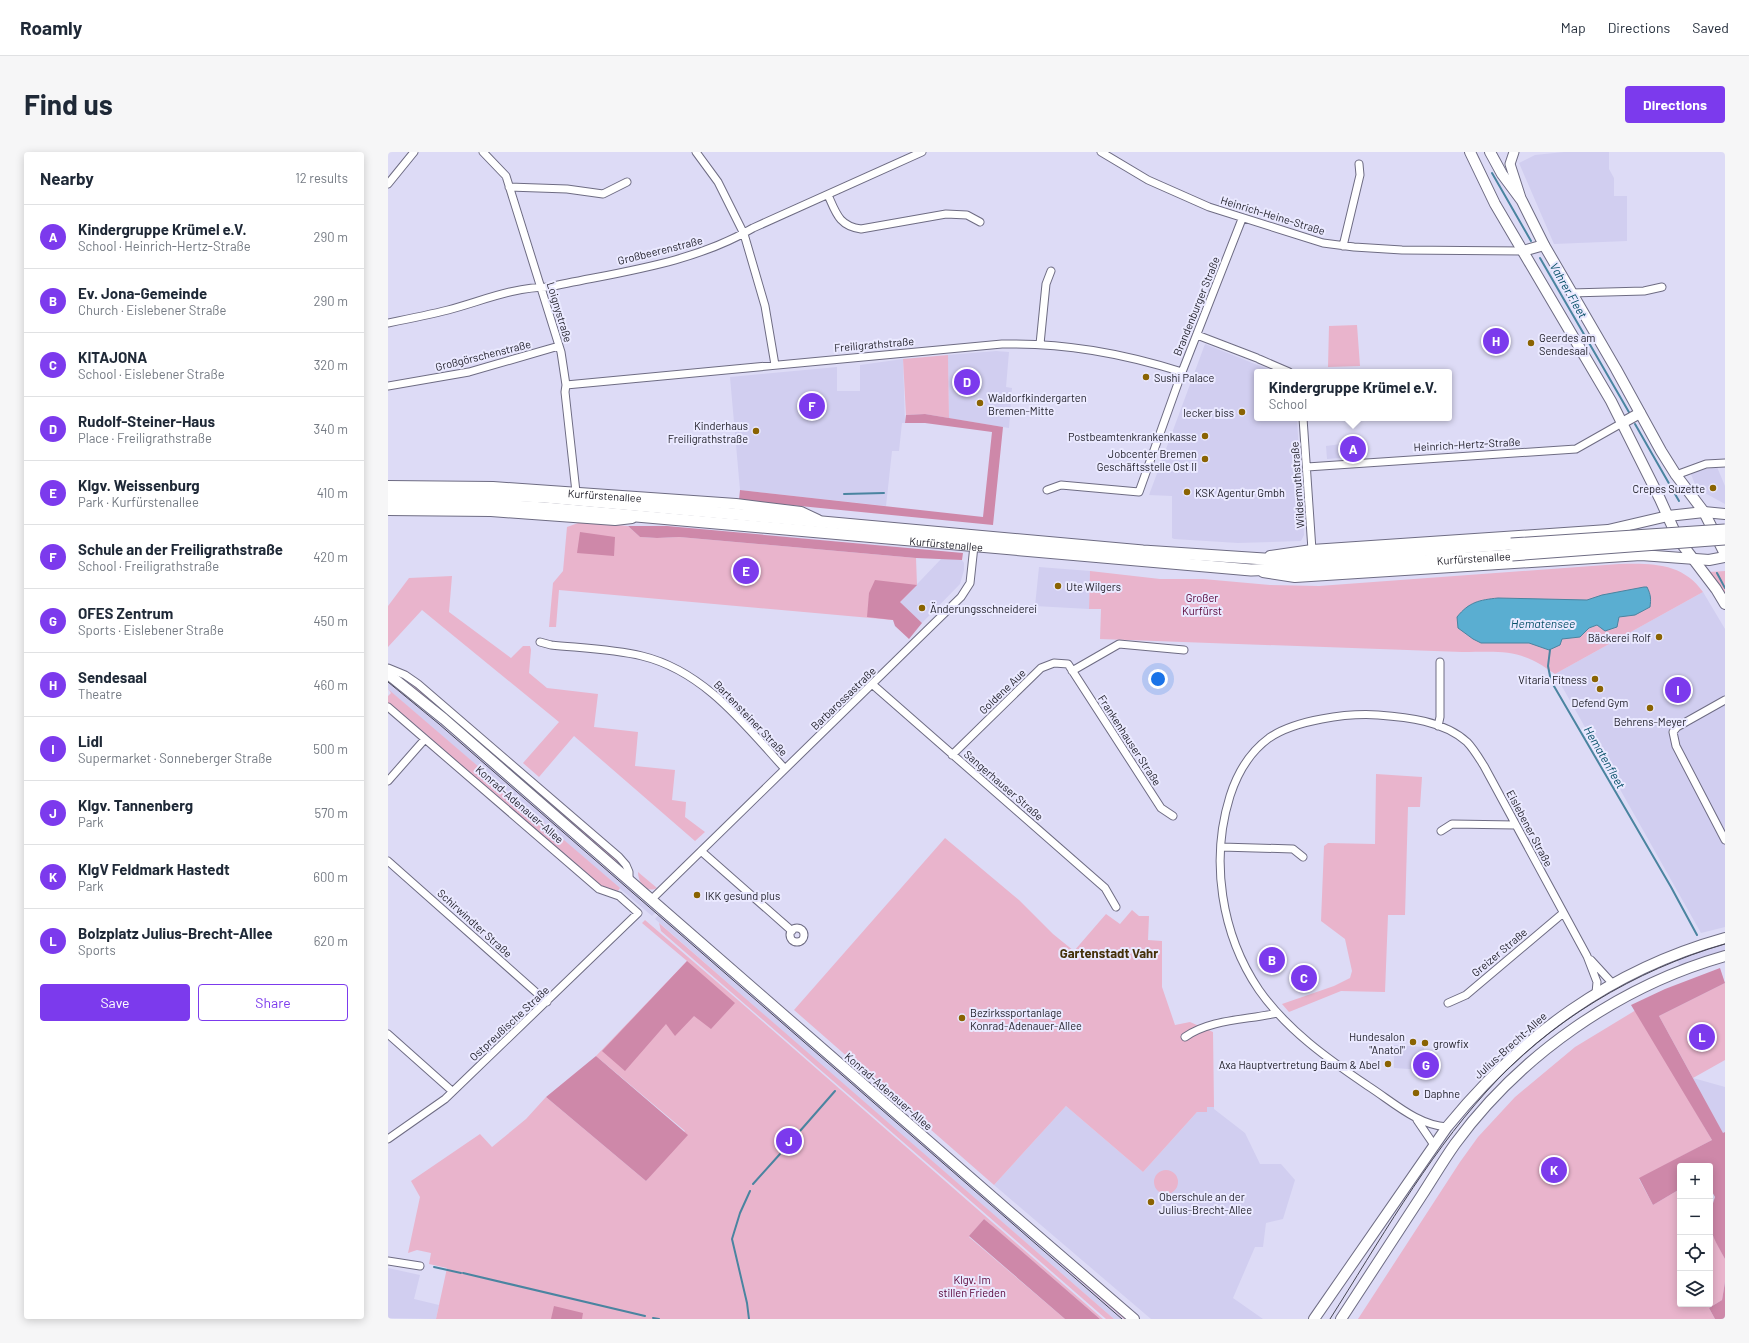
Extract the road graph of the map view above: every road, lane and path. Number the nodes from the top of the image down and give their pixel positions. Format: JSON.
{"nodes":[{"id":1,"x":414,"y":152,"type":"edge"},
{"id":2,"x":483,"y":152,"type":"edge"},
{"id":3,"x":696,"y":152,"type":"edge"},
{"id":4,"x":922,"y":152,"type":"edge"},
{"id":5,"x":1101,"y":152,"type":"edge"},
{"id":6,"x":1490,"y":152,"type":"edge"},
{"id":7,"x":1514,"y":152,"type":"edge"},
{"id":8,"x":1471,"y":153,"type":"edge"},
{"id":9,"x":1359,"y":164,"type":"dead end"},
{"id":10,"x":628,"y":182,"type":"dead end"},
{"id":11,"x":388,"y":184,"type":"edge"},
{"id":12,"x":509,"y":187,"type":"junction"},
{"id":13,"x":828,"y":195,"type":"junction"},
{"id":14,"x":1522,"y":201,"type":"junction"},
{"id":15,"x":1242,"y":219,"type":"junction"},
{"id":16,"x":980,"y":222,"type":"dead end"},
{"id":17,"x":744,"y":234,"type":"junction"},
{"id":18,"x":1544,"y":245,"type":"junction"},
{"id":19,"x":1343,"y":246,"type":"junction"},
{"id":20,"x":1523,"y":251,"type":"junction"},
{"id":21,"x":1051,"y":271,"type":"dead end"},
{"id":22,"x":540,"y":287,"type":"junction"},
{"id":23,"x":1662,"y":287,"type":"dead end"},
{"id":24,"x":1572,"y":293,"type":"junction"},
{"id":25,"x":388,"y":323,"type":"edge"},
{"id":26,"x":1197,"y":335,"type":"junction"},
{"id":27,"x":1040,"y":344,"type":"junction"},
{"id":28,"x":559,"y":346,"type":"junction"},
{"id":29,"x":774,"y":365,"type":"junction"},
{"id":30,"x":1282,"y":369,"type":"edge"},
{"id":31,"x":1182,"y":372,"type":"junction"},
{"id":32,"x":566,"y":385,"type":"junction"},
{"id":33,"x":388,"y":386,"type":"edge"},
{"id":34,"x":1632,"y":418,"type":"junction"},
{"id":35,"x":1303,"y":421,"type":"edge"},
{"id":36,"x":1725,"y":463,"type":"edge"},
{"id":37,"x":1307,"y":467,"type":"junction"},
{"id":38,"x":1676,"y":475,"type":"junction"},
{"id":39,"x":388,"y":486,"type":"edge"},
{"id":40,"x":1047,"y":490,"type":"dead end"},
{"id":41,"x":576,"y":492,"type":"junction"},
{"id":42,"x":388,"y":493,"type":"edge"},
{"id":43,"x":405,"y":498,"type":"junction"},
{"id":44,"x":388,"y":503,"type":"edge"},
{"id":45,"x":388,"y":510,"type":"edge"},
{"id":46,"x":1704,"y":512,"type":"junction"},
{"id":47,"x":1725,"y":514,"type":"edge"},
{"id":48,"x":641,"y":516,"type":"junction"},
{"id":49,"x":1668,"y":516,"type":"junction"},
{"id":50,"x":820,"y":521,"type":"junction"},
{"id":51,"x":1725,"y":530,"type":"edge"},
{"id":52,"x":1695,"y":537,"type":"junction"},
{"id":53,"x":1725,"y":539,"type":"edge"},
{"id":54,"x":974,"y":546,"type":"junction"},
{"id":55,"x":1512,"y":549,"type":"junction"},
{"id":56,"x":1312,"y":550,"type":"junction"},
{"id":57,"x":1725,"y":555,"type":"edge"},
{"id":58,"x":1256,"y":558,"type":"junction"},
{"id":59,"x":1692,"y":559,"type":"junction"},
{"id":60,"x":1251,"y":570,"type":"junction"},
{"id":61,"x":1725,"y":604,"type":"edge"},
{"id":62,"x":540,"y":642,"type":"dead end"},
{"id":63,"x":1184,"y":650,"type":"dead end"},
{"id":64,"x":1440,"y":662,"type":"dead end"},
{"id":65,"x":388,"y":668,"type":"edge"},
{"id":66,"x":1072,"y":671,"type":"junction"},
{"id":67,"x":388,"y":674,"type":"edge"},
{"id":68,"x":872,"y":684,"type":"junction"},
{"id":69,"x":1725,"y":700,"type":"edge"},
{"id":70,"x":388,"y":707,"type":"edge"},
{"id":71,"x":1438,"y":726,"type":"junction"},
{"id":72,"x":425,"y":739,"type":"junction"},
{"id":73,"x":952,"y":755,"type":"junction"},
{"id":74,"x":785,"y":769,"type":"junction"},
{"id":75,"x":388,"y":781,"type":"edge"},
{"id":76,"x":1173,"y":816,"type":"dead end"},
{"id":77,"x":1515,"y":825,"type":"junction"},
{"id":78,"x":1441,"y":831,"type":"dead end"},
{"id":79,"x":1725,"y":840,"type":"edge"},
{"id":80,"x":1220,"y":847,"type":"junction"},
{"id":81,"x":701,"y":851,"type":"junction"},
{"id":82,"x":1303,"y":857,"type":"dead end"},
{"id":83,"x":388,"y":861,"type":"edge"},
{"id":84,"x":629,"y":879,"type":"junction"},
{"id":85,"x":652,"y":899,"type":"junction"},
{"id":86,"x":1116,"y":907,"type":"dead end"},
{"id":87,"x":638,"y":913,"type":"joint"},
{"id":88,"x":1562,"y":914,"type":"junction"},
{"id":89,"x":792,"y":931,"type":"dead end"},
{"id":90,"x":1725,"y":938,"type":"edge"},
{"id":91,"x":1587,"y":956,"type":"junction"},
{"id":92,"x":1725,"y":956,"type":"edge"},
{"id":93,"x":1613,"y":984,"type":"junction"},
{"id":94,"x":1596,"y":993,"type":"junction"},
{"id":95,"x":547,"y":1002,"type":"junction"},
{"id":96,"x":1448,"y":1003,"type":"dead end"},
{"id":97,"x":1277,"y":1013,"type":"junction"},
{"id":98,"x":388,"y":1034,"type":"edge"},
{"id":99,"x":1185,"y":1037,"type":"dead end"},
{"id":100,"x":452,"y":1092,"type":"junction"},
{"id":101,"x":1414,"y":1117,"type":"junction"},
{"id":102,"x":1447,"y":1127,"type":"junction"},
{"id":103,"x":388,"y":1139,"type":"edge"},
{"id":104,"x":1434,"y":1145,"type":"junction"},
{"id":105,"x":388,"y":1261,"type":"edge"},
{"id":106,"x":420,"y":1266,"type":"dead end"},
{"id":107,"x":1134,"y":1319,"type":"edge"},
{"id":108,"x":1314,"y":1319,"type":"edge"},
{"id":109,"x":1341,"y":1319,"type":"edge"}],
"edges":[{"from":1,"to":11,"type":"street"},
{"from":2,"to":12,"type":"street","name":"Loignystraße"},
{"from":3,"to":17,"type":"street"},
{"from":4,"to":13,"type":"street","name":"Großbeerenstraße"},
{"from":5,"to":15,"type":"street","name":"Heinrich-Heine-Straße"},
{"from":6,"to":14,"type":"main road"},
{"from":7,"to":14,"type":"street"},
{"from":8,"to":20,"type":"main road"},
{"from":9,"to":19,"type":"street"},
{"from":10,"to":12,"type":"street"},
{"from":12,"to":22,"type":"street","name":"Loignystraße"},
{"from":13,"to":16,"type":"street"},
{"from":13,"to":17,"type":"street","name":"Großbeerenstraße"},
{"from":14,"to":18,"type":"main road"},
{"from":15,"to":19,"type":"street","name":"Heinrich-Heine-Straße"},
{"from":15,"to":26,"type":"street","name":"Brandenburger Straße"},
{"from":17,"to":22,"type":"street","name":"Großbeerenstraße"},
{"from":17,"to":29,"type":"street"},
{"from":18,"to":20,"type":"main road"},
{"from":18,"to":24,"type":"main road"},
{"from":19,"to":20,"type":"street","name":"Heinrich-Heine-Straße"},
{"from":20,"to":34,"type":"main road"},
{"from":21,"to":27,"type":"street"},
{"from":22,"to":25,"type":"street","name":"Großbeerenstraße"},
{"from":22,"to":28,"type":"street","name":"Loignystraße"},
{"from":23,"to":24,"type":"street"},
{"from":24,"to":34,"type":"main road"},
{"from":26,"to":30,"type":"street"},
{"from":26,"to":31,"type":"street","name":"Brandenburger Straße"},
{"from":27,"to":29,"type":"street","name":"Freiligrathstraße"},
{"from":27,"to":31,"type":"street","name":"Freiligrathstraße"},
{"from":28,"to":32,"type":"street","name":"Loignystraße"},
{"from":28,"to":33,"type":"street","name":"Großgörschenstraße"},
{"from":29,"to":32,"type":"street","name":"Freiligrathstraße"},
{"from":31,"to":40,"type":"street","name":"Brandenburger Straße"},
{"from":32,"to":41,"type":"street","name":"Loignystraße"},
{"from":34,"to":37,"type":"street","name":"Heinrich-Hertz-Straße"},
{"from":34,"to":38,"type":"main road"},
{"from":34,"to":49,"type":"main road"},
{"from":35,"to":37,"type":"street","name":"Wildermuthstraße"},
{"from":36,"to":38,"type":"street"},
{"from":37,"to":56,"type":"street","name":"Wildermuthstraße"},
{"from":38,"to":46,"type":"main road"},
{"from":39,"to":41,"type":"main road","name":"Kurfürstenallee"},
{"from":41,"to":50,"type":"main road","name":"Kurfürstenallee"},
{"from":42,"to":43,"type":"main road","name":"Kurfürstenallee"},
{"from":43,"to":44,"type":"main road","name":"Kurfürstenallee"},
{"from":43,"to":48,"type":"main road","name":"Kurfürstenallee"},
{"from":43,"to":50,"type":"main road","name":"Kurfürstenallee"},
{"from":45,"to":48,"type":"main road","name":"Kurfürstenallee"},
{"from":46,"to":47,"type":"main road","name":"Kurfürstenallee"},
{"from":46,"to":49,"type":"main road","name":"Kurfürstenallee"},
{"from":46,"to":57,"type":"main road"},
{"from":48,"to":54,"type":"main road","name":"Kurfürstenallee"},
{"from":49,"to":56,"type":"main road","name":"Kurfürstenallee"},
{"from":49,"to":59,"type":"main road"},
{"from":50,"to":58,"type":"main road","name":"Kurfürstenallee"},
{"from":51,"to":52,"type":"main road","bridge":true},
{"from":52,"to":53,"type":"main road","bridge":true},
{"from":52,"to":55,"type":"main road","name":"Kurfürstenallee","bridge":true},
{"from":54,"to":60,"type":"main road","name":"Kurfürstenallee"},
{"from":54,"to":68,"type":"street","name":"Barbarossastraße"},
{"from":55,"to":58,"type":"main road","name":"Kurfürstenallee"},
{"from":55,"to":60,"type":"main road","name":"Kurfürstenallee"},
{"from":56,"to":58,"type":"main road","name":"Kurfürstenallee"},
{"from":57,"to":59,"type":"main road","name":"Kurfürstenallee"},
{"from":59,"to":60,"type":"main road","name":"Kurfürstenallee"},
{"from":59,"to":61,"type":"main road"},
{"from":62,"to":74,"type":"street","name":"Bartensteiner Straße"},
{"from":63,"to":66,"type":"street"},
{"from":64,"to":71,"type":"street"},
{"from":65,"to":84,"type":"street","name":"Konrad-Adenauer-Allee"},
{"from":66,"to":73,"type":"street","name":"Goldene Aue"},
{"from":66,"to":76,"type":"street","name":"Frankenhauser Straße"},
{"from":67,"to":84,"type":"main road","name":"Konrad-Adenauer-Allee"},
{"from":68,"to":73,"type":"street","name":"Sangerhauser Straße"},
{"from":68,"to":74,"type":"street","name":"Barbarossastraße"},
{"from":69,"to":79,"type":"street"},
{"from":70,"to":72,"type":"street","name":"Konrad-Adenauer-Allee"},
{"from":71,"to":77,"type":"street","name":"Eislebener Straße"},
{"from":71,"to":80,"type":"street","name":"Eislebener Straße"},
{"from":72,"to":75,"type":"street"},
{"from":72,"to":87,"type":"street","name":"Konrad-Adenauer-Allee"},
{"from":73,"to":86,"type":"street","name":"Sangerhauser Straße"},
{"from":74,"to":81,"type":"street","name":"Barbarossastraße"},
{"from":77,"to":78,"type":"street"},
{"from":77,"to":88,"type":"street","name":"Eislebener Straße"},
{"from":80,"to":82,"type":"street"},
{"from":80,"to":97,"type":"street","name":"Eislebener Straße"},
{"from":81,"to":85,"type":"street","name":"Barbarossastraße"},
{"from":81,"to":89,"type":"street"},
{"from":83,"to":95,"type":"street","name":"Schirwindter Straße"},
{"from":84,"to":85,"type":"main road","name":"Konrad-Adenauer-Allee"},
{"from":85,"to":107,"type":"main road","name":"Konrad-Adenauer-Allee"},
{"from":87,"to":95,"type":"street","name":"Ostpreußische Straße"},
{"from":88,"to":91,"type":"street","name":"Eislebener Straße"},
{"from":88,"to":96,"type":"street","name":"Greizer Straße"},
{"from":90,"to":93,"type":"main road","name":"Julius-Brecht-Allee"},
{"from":91,"to":93,"type":"street","name":"Eislebener Straße"},
{"from":91,"to":94,"type":"street","name":"Eislebener Straße"},
{"from":92,"to":109,"type":"main road"},
{"from":93,"to":94,"type":"main road","name":"Julius-Brecht-Allee"},
{"from":94,"to":102,"type":"main road","name":"Julius-Brecht-Allee"},
{"from":95,"to":100,"type":"street","name":"Ostpreußische Straße"},
{"from":97,"to":99,"type":"street"},
{"from":97,"to":101,"type":"street","name":"Eislebener Straße"},
{"from":98,"to":100,"type":"street"},
{"from":100,"to":103,"type":"street","name":"Ostpreußische Straße"},
{"from":101,"to":102,"type":"street","name":"Eislebener Straße"},
{"from":101,"to":104,"type":"street","name":"Eislebener Straße"},
{"from":102,"to":104,"type":"main road","name":"Julius-Brecht-Allee"},
{"from":104,"to":108,"type":"main road","name":"Julius-Brecht-Allee"},
{"from":105,"to":106,"type":"street"}]}
